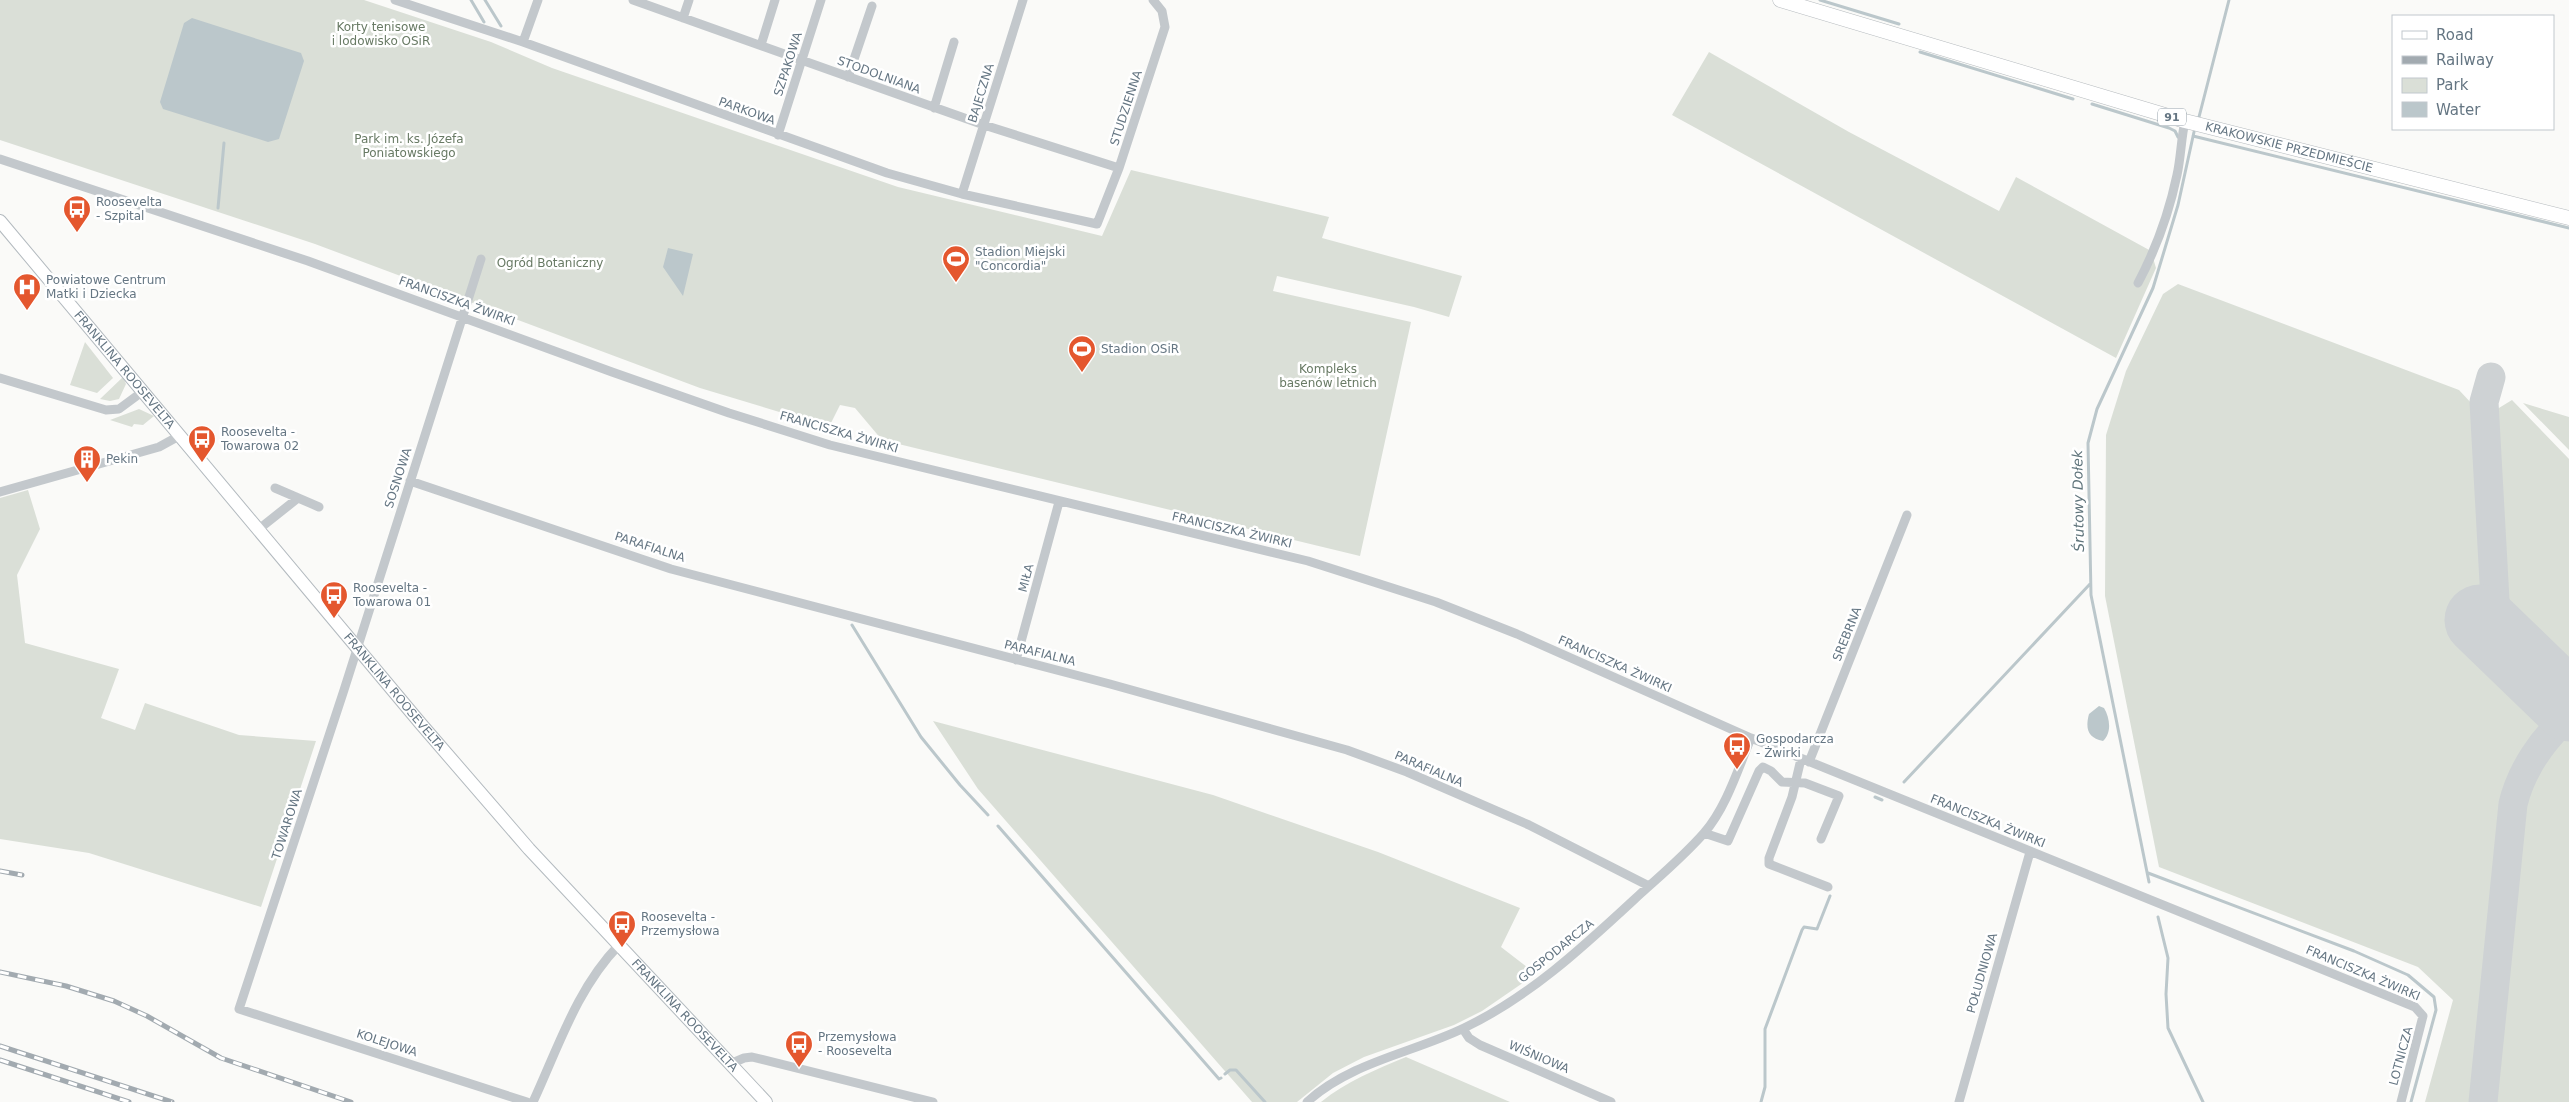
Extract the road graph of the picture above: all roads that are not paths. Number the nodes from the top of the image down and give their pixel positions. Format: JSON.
{"nodes":[{"id":1,"x":395,"y":0,"type":"edge"},
{"id":2,"x":538,"y":0,"type":"edge"},
{"id":3,"x":689,"y":0,"type":"edge"},
{"id":4,"x":775,"y":0,"type":"edge"},
{"id":5,"x":821,"y":0,"type":"edge"},
{"id":6,"x":1023,"y":0,"type":"edge"},
{"id":7,"x":1152,"y":0,"type":"edge"},
{"id":8,"x":1780,"y":0,"type":"edge"},
{"id":9,"x":638,"y":1,"type":"edge"},
{"id":10,"x":872,"y":6,"type":"dead end"},
{"id":11,"x":683,"y":18,"type":"junction"},
{"id":12,"x":522,"y":42,"type":"junction"},
{"id":13,"x":954,"y":42,"type":"dead end"},
{"id":14,"x":761,"y":45,"type":"junction"},
{"id":15,"x":803,"y":60,"type":"junction"},
{"id":16,"x":848,"y":77,"type":"junction"},
{"id":17,"x":934,"y":108,"type":"junction"},
{"id":18,"x":2186,"y":121,"type":"junction"},
{"id":19,"x":984,"y":125,"type":"junction"},
{"id":20,"x":778,"y":135,"type":"junction"},
{"id":21,"x":0,"y":159,"type":"edge"},
{"id":22,"x":1119,"y":168,"type":"junction"},
{"id":23,"x":962,"y":194,"type":"junction"},
{"id":24,"x":2569,"y":218,"type":"edge"},
{"id":25,"x":0,"y":221,"type":"edge"},
{"id":26,"x":1097,"y":224,"type":"joint"},
{"id":27,"x":481,"y":259,"type":"dead end"},
{"id":28,"x":2138,"y":283,"type":"dead end"},
{"id":29,"x":463,"y":316,"type":"junction"},
{"id":30,"x":0,"y":378,"type":"edge"},
{"id":31,"x":142,"y":392,"type":"junction"},
{"id":32,"x":178,"y":436,"type":"junction"},
{"id":33,"x":410,"y":481,"type":"junction"},
{"id":34,"x":275,"y":488,"type":"dead end"},
{"id":35,"x":0,"y":492,"type":"edge"},
{"id":36,"x":298,"y":498,"type":"junction"},
{"id":37,"x":1060,"y":502,"type":"junction"},
{"id":38,"x":319,"y":507,"type":"dead end"},
{"id":39,"x":1908,"y":515,"type":"dead end"},
{"id":40,"x":259,"y":529,"type":"junction"},
{"id":41,"x":358,"y":648,"type":"junction"},
{"id":42,"x":1016,"y":660,"type":"junction"},
{"id":43,"x":1751,"y":738,"type":"junction"},
{"id":44,"x":1805,"y":760,"type":"junction"},
{"id":45,"x":1795,"y":784,"type":"junction"},
{"id":46,"x":1704,"y":833,"type":"junction"},
{"id":47,"x":1821,"y":838,"type":"dead end"},
{"id":48,"x":2030,"y":852,"type":"junction"},
{"id":49,"x":1649,"y":886,"type":"junction"},
{"id":50,"x":1828,"y":887,"type":"dead end"},
{"id":51,"x":619,"y":945,"type":"junction"},
{"id":52,"x":239,"y":1009,"type":"joint"},
{"id":53,"x":2424,"y":1016,"type":"joint"},
{"id":54,"x":1462,"y":1028,"type":"junction"},
{"id":55,"x":730,"y":1064,"type":"junction"},
{"id":56,"x":527,"y":1102,"type":"edge"},
{"id":57,"x":533,"y":1102,"type":"edge"},
{"id":58,"x":766,"y":1102,"type":"edge"},
{"id":59,"x":933,"y":1102,"type":"edge"},
{"id":60,"x":1307,"y":1102,"type":"edge"},
{"id":61,"x":1611,"y":1102,"type":"edge"},
{"id":62,"x":1959,"y":1102,"type":"edge"},
{"id":63,"x":2401,"y":1102,"type":"edge"}],
"edges":[{"from":1,"to":12,"type":"street","name":"PARKOWA"},
{"from":2,"to":12,"type":"street"},
{"from":3,"to":11,"type":"street"},
{"from":4,"to":14,"type":"street"},
{"from":5,"to":15,"type":"street","name":"SZPAKOWA"},
{"from":6,"to":19,"type":"street","name":"BAJECZNA"},
{"from":7,"to":22,"type":"street","name":"STUDZIENNA"},
{"from":8,"to":18,"type":"main road","name":"KRAKOWSKIE PRZEDMIEŚCIE","number":"91"},
{"from":9,"to":11,"type":"street","name":"STODOLNIANA"},
{"from":10,"to":16,"type":"street"},
{"from":11,"to":14,"type":"street","name":"STODOLNIANA"},
{"from":12,"to":20,"type":"street","name":"PARKOWA"},
{"from":13,"to":17,"type":"street"},
{"from":14,"to":15,"type":"street","name":"STODOLNIANA"},
{"from":15,"to":16,"type":"street","name":"STODOLNIANA"},
{"from":15,"to":20,"type":"street","name":"SZPAKOWA"},
{"from":16,"to":17,"type":"street","name":"STODOLNIANA"},
{"from":17,"to":19,"type":"street","name":"STODOLNIANA"},
{"from":18,"to":24,"type":"main road","name":"KRAKOWSKIE PRZEDMIEŚCIE","number":"91"},
{"from":18,"to":28,"type":"street"},
{"from":19,"to":22,"type":"street","name":"STODOLNIANA"},
{"from":19,"to":23,"type":"street","name":"BAJECZNA"},
{"from":20,"to":23,"type":"street","name":"PARKOWA"},
{"from":21,"to":29,"type":"street","name":"FRANCISZKA ŻWIRKI"},
{"from":22,"to":26,"type":"street","name":"STUDZIENNA"},
{"from":23,"to":26,"type":"street","name":"PARKOWA"},
{"from":25,"to":31,"type":"street","name":"FRANKLINA ROOSEVELTA"},
{"from":27,"to":29,"type":"street","name":"SOSNOWA"},
{"from":29,"to":33,"type":"street","name":"SOSNOWA"},
{"from":29,"to":37,"type":"street","name":"FRANCISZKA ŻWIRKI"},
{"from":30,"to":31,"type":"street"},
{"from":31,"to":32,"type":"street","name":"FRANKLINA ROOSEVELTA"},
{"from":32,"to":35,"type":"street"},
{"from":32,"to":40,"type":"street","name":"FRANKLINA ROOSEVELTA"},
{"from":33,"to":41,"type":"street","name":"SOSNOWA"},
{"from":33,"to":42,"type":"street","name":"PARAFIALNA"},
{"from":34,"to":36,"type":"street"},
{"from":36,"to":38,"type":"street"},
{"from":36,"to":40,"type":"street"},
{"from":37,"to":42,"type":"street","name":"MIŁA"},
{"from":37,"to":43,"type":"street","name":"FRANCISZKA ŻWIRKI"},
{"from":39,"to":44,"type":"street","name":"SREBRNA"},
{"from":40,"to":41,"type":"street","name":"FRANKLINA ROOSEVELTA"},
{"from":41,"to":51,"type":"street","name":"FRANKLINA ROOSEVELTA"},
{"from":41,"to":52,"type":"street","name":"TOWAROWA"},
{"from":42,"to":49,"type":"street","name":"PARAFIALNA"},
{"from":43,"to":44,"type":"street","name":"FRANCISZKA ŻWIRKI"},
{"from":43,"to":46,"type":"street","name":"GOSPODARCZA"},
{"from":44,"to":45,"type":"street","name":"SREBRNA"},
{"from":44,"to":48,"type":"street","name":"FRANCISZKA ŻWIRKI"},
{"from":45,"to":46,"type":"street"},
{"from":45,"to":47,"type":"street"},
{"from":45,"to":50,"type":"street","name":"SREBRNA"},
{"from":46,"to":49,"type":"street","name":"GOSPODARCZA"},
{"from":48,"to":53,"type":"street","name":"FRANCISZKA ŻWIRKI"},
{"from":48,"to":62,"type":"street","name":"POŁUDNIOWA"},
{"from":49,"to":54,"type":"street","name":"GOSPODARCZA"},
{"from":51,"to":55,"type":"street","name":"FRANKLINA ROOSEVELTA"},
{"from":51,"to":57,"type":"street"},
{"from":52,"to":56,"type":"street","name":"KOLEJOWA"},
{"from":53,"to":63,"type":"street","name":"LOTNICZA"},
{"from":54,"to":60,"type":"street","name":"GOSPODARCZA"},
{"from":54,"to":61,"type":"street","name":"WIŚNIOWA"},
{"from":55,"to":58,"type":"street","name":"FRANKLINA ROOSEVELTA"},
{"from":55,"to":59,"type":"street"}]}
